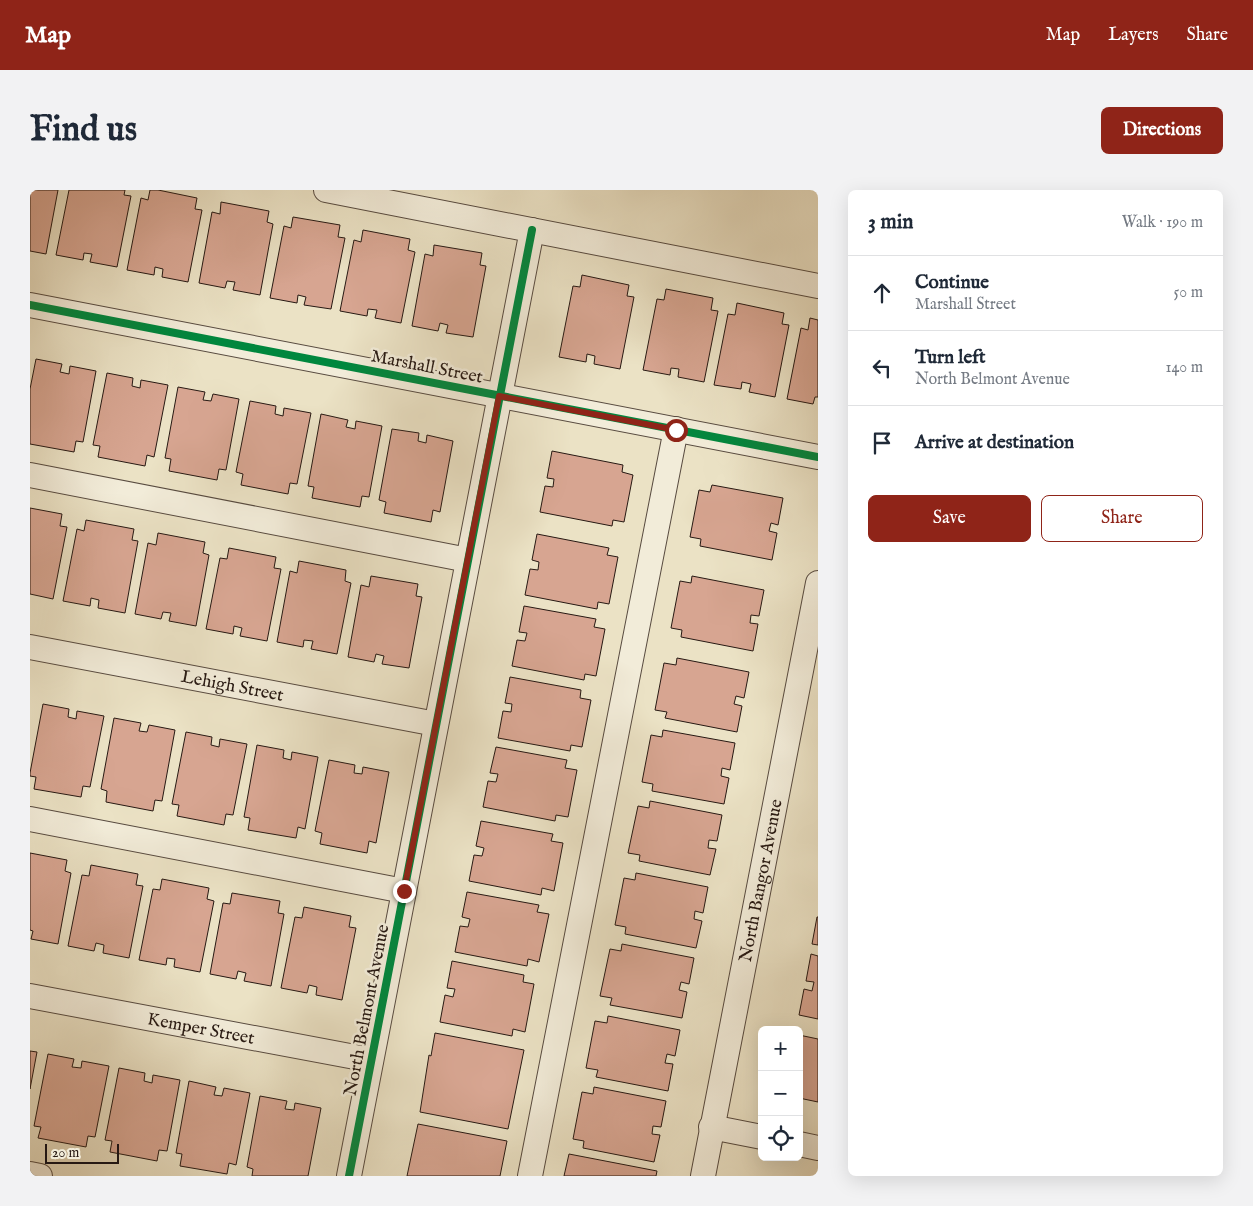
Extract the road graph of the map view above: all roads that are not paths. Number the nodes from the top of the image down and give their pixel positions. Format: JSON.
{"nodes":[{"id":1,"x":326,"y":190,"type":"edge"},
{"id":2,"x":532,"y":230,"type":"junction"},
{"id":3,"x":818,"y":286,"type":"edge"},
{"id":4,"x":30,"y":305,"type":"edge"},
{"id":5,"x":499,"y":396,"type":"junction"},
{"id":6,"x":676,"y":430,"type":"junction"},
{"id":7,"x":818,"y":457,"type":"edge"},
{"id":8,"x":30,"y":475,"type":"edge"},
{"id":9,"x":468,"y":560,"type":"junction"},
{"id":10,"x":818,"y":583,"type":"edge"},
{"id":11,"x":30,"y":647,"type":"edge"},
{"id":12,"x":436,"y":724,"type":"junction"},
{"id":13,"x":30,"y":819,"type":"edge"},
{"id":14,"x":404,"y":891,"type":"junction"},
{"id":15,"x":30,"y":996,"type":"edge"},
{"id":16,"x":371,"y":1060,"type":"junction"},
{"id":17,"x":711,"y":1127,"type":"junction"},
{"id":18,"x":758,"y":1136,"type":"edge"},
{"id":19,"x":803,"y":1145,"type":"edge"},
{"id":20,"x":818,"y":1148,"type":"edge"},
{"id":21,"x":30,"y":1174,"type":"edge"},
{"id":22,"x":40,"y":1176,"type":"edge"},
{"id":23,"x":349,"y":1176,"type":"edge"},
{"id":24,"x":530,"y":1176,"type":"edge"},
{"id":25,"x":702,"y":1176,"type":"edge"}],
"edges":[{"from":1,"to":2,"type":"street"},
{"from":2,"to":3,"type":"street"},
{"from":2,"to":5,"type":"street","name":"North Belmont Avenue"},
{"from":4,"to":5,"type":"street","name":"Marshall Street"},
{"from":5,"to":6,"type":"street","name":"Marshall Street"},
{"from":5,"to":9,"type":"street","name":"North Belmont Avenue"},
{"from":6,"to":7,"type":"street","name":"Marshall Street"},
{"from":6,"to":24,"type":"street"},
{"from":8,"to":9,"type":"street"},
{"from":9,"to":12,"type":"street","name":"North Belmont Avenue"},
{"from":10,"to":17,"type":"street","name":"North Bangor Avenue"},
{"from":11,"to":12,"type":"street","name":"Lehigh Street"},
{"from":12,"to":14,"type":"street","name":"North Belmont Avenue"},
{"from":13,"to":14,"type":"street"},
{"from":14,"to":16,"type":"street","name":"North Belmont Avenue"},
{"from":15,"to":16,"type":"street","name":"Kemper Street"},
{"from":16,"to":23,"type":"street","name":"North Belmont Avenue"},
{"from":17,"to":18,"type":"street"},
{"from":17,"to":25,"type":"street","name":"North Bangor Avenue"},
{"from":19,"to":20,"type":"street"},
{"from":21,"to":22,"type":"street"}]}
